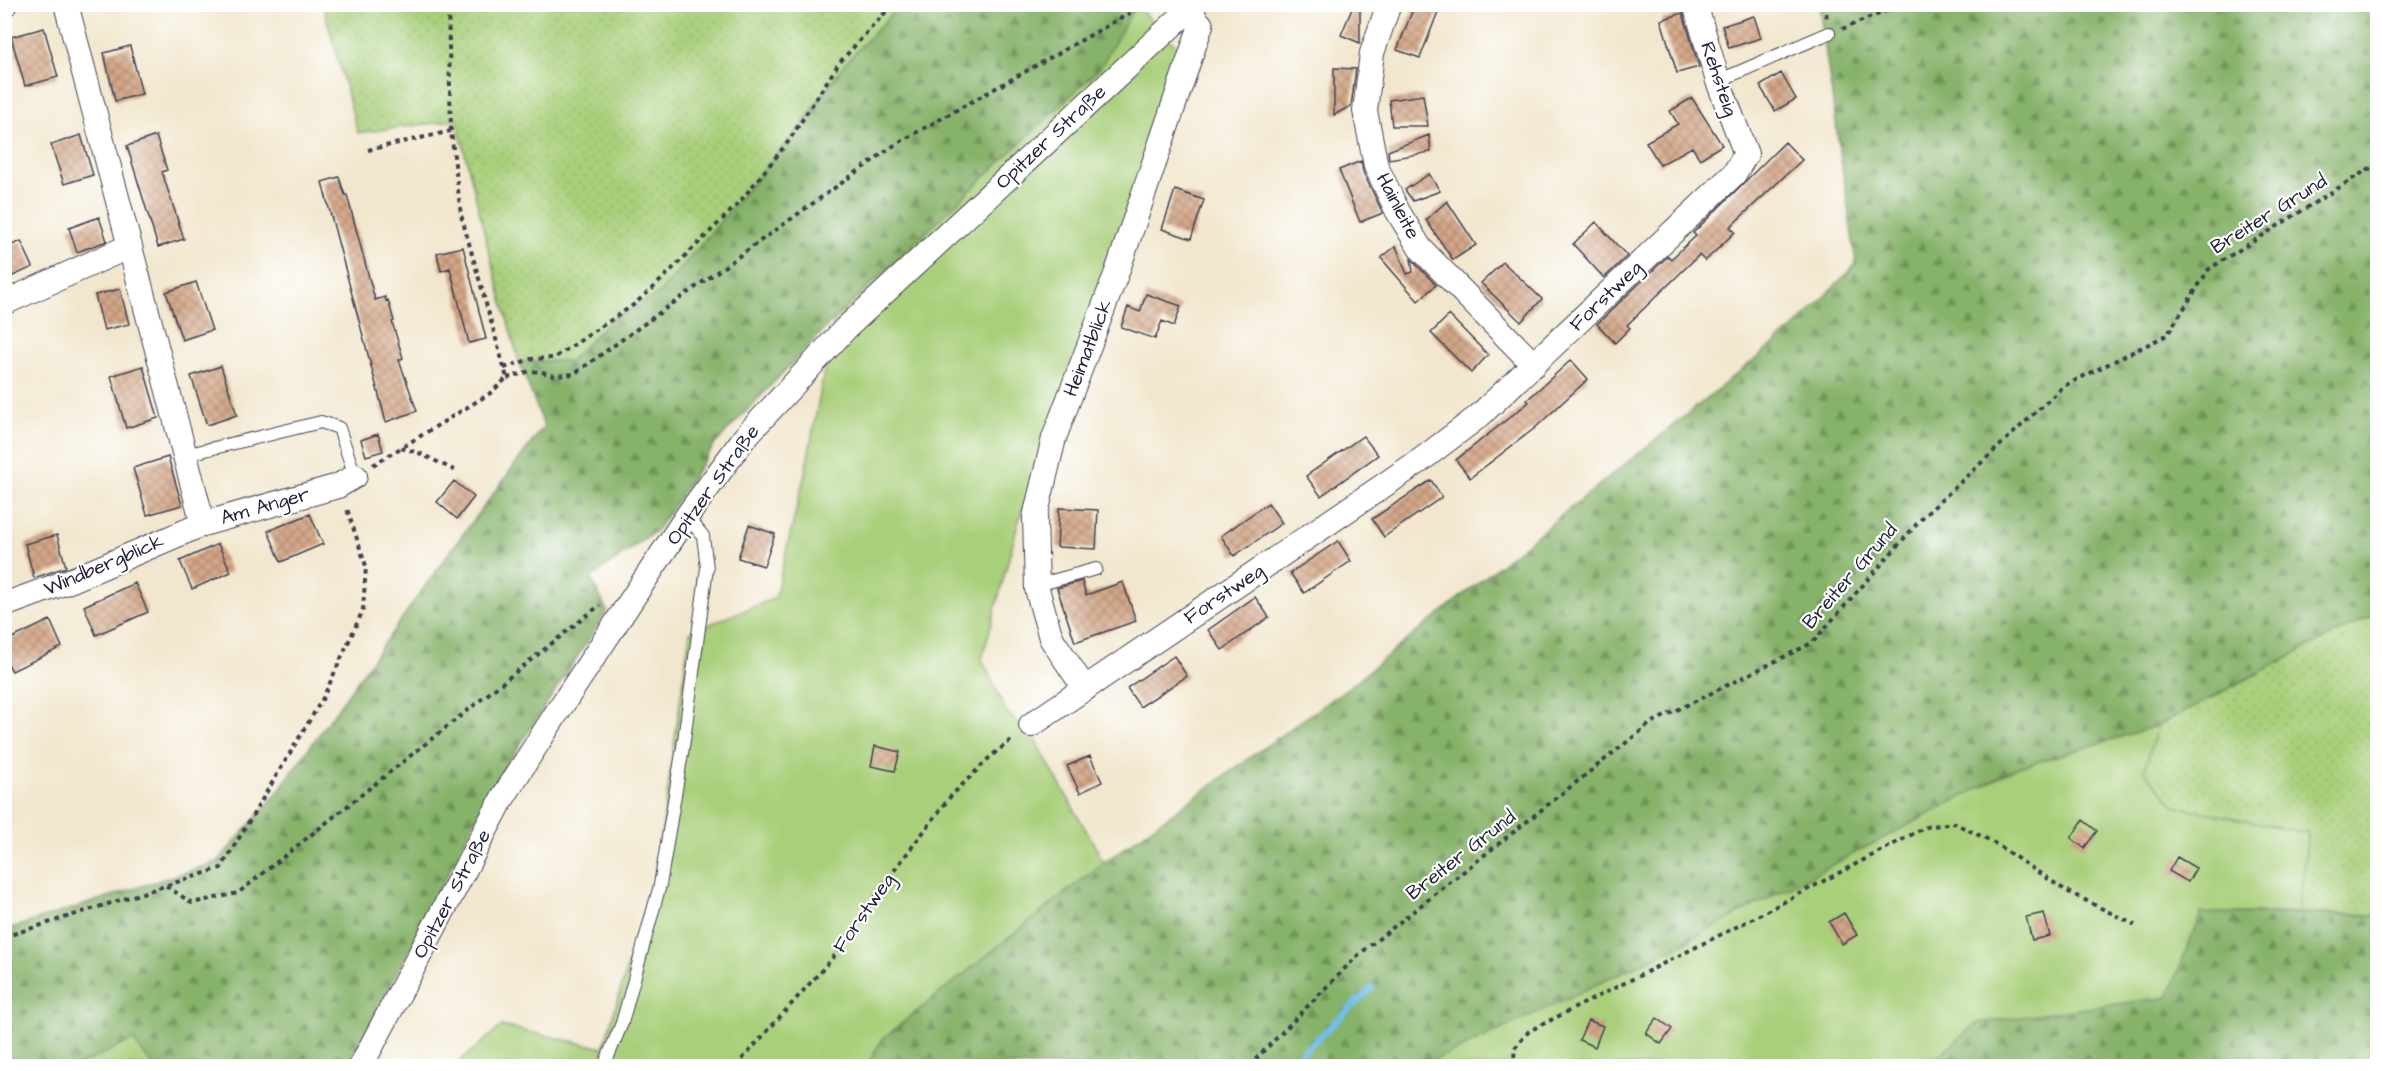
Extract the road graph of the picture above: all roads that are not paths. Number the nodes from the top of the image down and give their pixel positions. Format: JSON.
{"nodes":[{"id":1,"x":66,"y":4,"type":"edge"},
{"id":2,"x":1389,"y":4,"type":"edge"},
{"id":3,"x":1695,"y":4,"type":"edge"},
{"id":4,"x":1191,"y":7,"type":"edge"},
{"id":5,"x":1829,"y":33,"type":"road end"},
{"id":6,"x":1718,"y":81,"type":"junction"},
{"id":7,"x":1746,"y":154,"type":"joint"},
{"id":8,"x":130,"y":246,"type":"junction"},
{"id":9,"x":4,"y":303,"type":"edge"},
{"id":10,"x":1534,"y":365,"type":"junction"},
{"id":11,"x":186,"y":454,"type":"junction"},
{"id":12,"x":347,"y":481,"type":"joint"},
{"id":13,"x":687,"y":516,"type":"junction"},
{"id":14,"x":203,"y":524,"type":"junction"},
{"id":15,"x":1096,"y":569,"type":"dead end"},
{"id":16,"x":1037,"y":585,"type":"junction"},
{"id":17,"x":4,"y":605,"type":"edge"},
{"id":18,"x":1085,"y":690,"type":"junction"},
{"id":19,"x":1031,"y":725,"type":"road end"},
{"id":20,"x":361,"y":1066,"type":"edge"},
{"id":21,"x":604,"y":1066,"type":"edge"}],
"edges":[{"from":1,"to":8,"type":"street","name":"Am Anger"},
{"from":2,"to":10,"type":"street","name":"Hainleite"},
{"from":3,"to":6,"type":"street","name":"Rehsteig"},
{"from":4,"to":13,"type":"street","name":"Opitzer Straße"},
{"from":4,"to":16,"type":"street","name":"Heimatblick"},
{"from":5,"to":6,"type":"lane"},
{"from":6,"to":7,"type":"street","name":"Rehsteig"},
{"from":7,"to":10,"type":"street","name":"Forstweg"},
{"from":8,"to":9,"type":"street"},
{"from":8,"to":11,"type":"street","name":"Am Anger"},
{"from":10,"to":18,"type":"street","name":"Forstweg"},
{"from":11,"to":12,"type":"lane"},
{"from":11,"to":14,"type":"street","name":"Am Anger"},
{"from":12,"to":14,"type":"street","name":"Am Anger"},
{"from":13,"to":20,"type":"street","name":"Opitzer Straße"},
{"from":13,"to":21,"type":"lane"},
{"from":14,"to":17,"type":"street","name":"Windbergblick"},
{"from":15,"to":16,"type":"lane"},
{"from":16,"to":18,"type":"street","name":"Heimatblick"},
{"from":18,"to":19,"type":"street","name":"Forstweg"}]}
